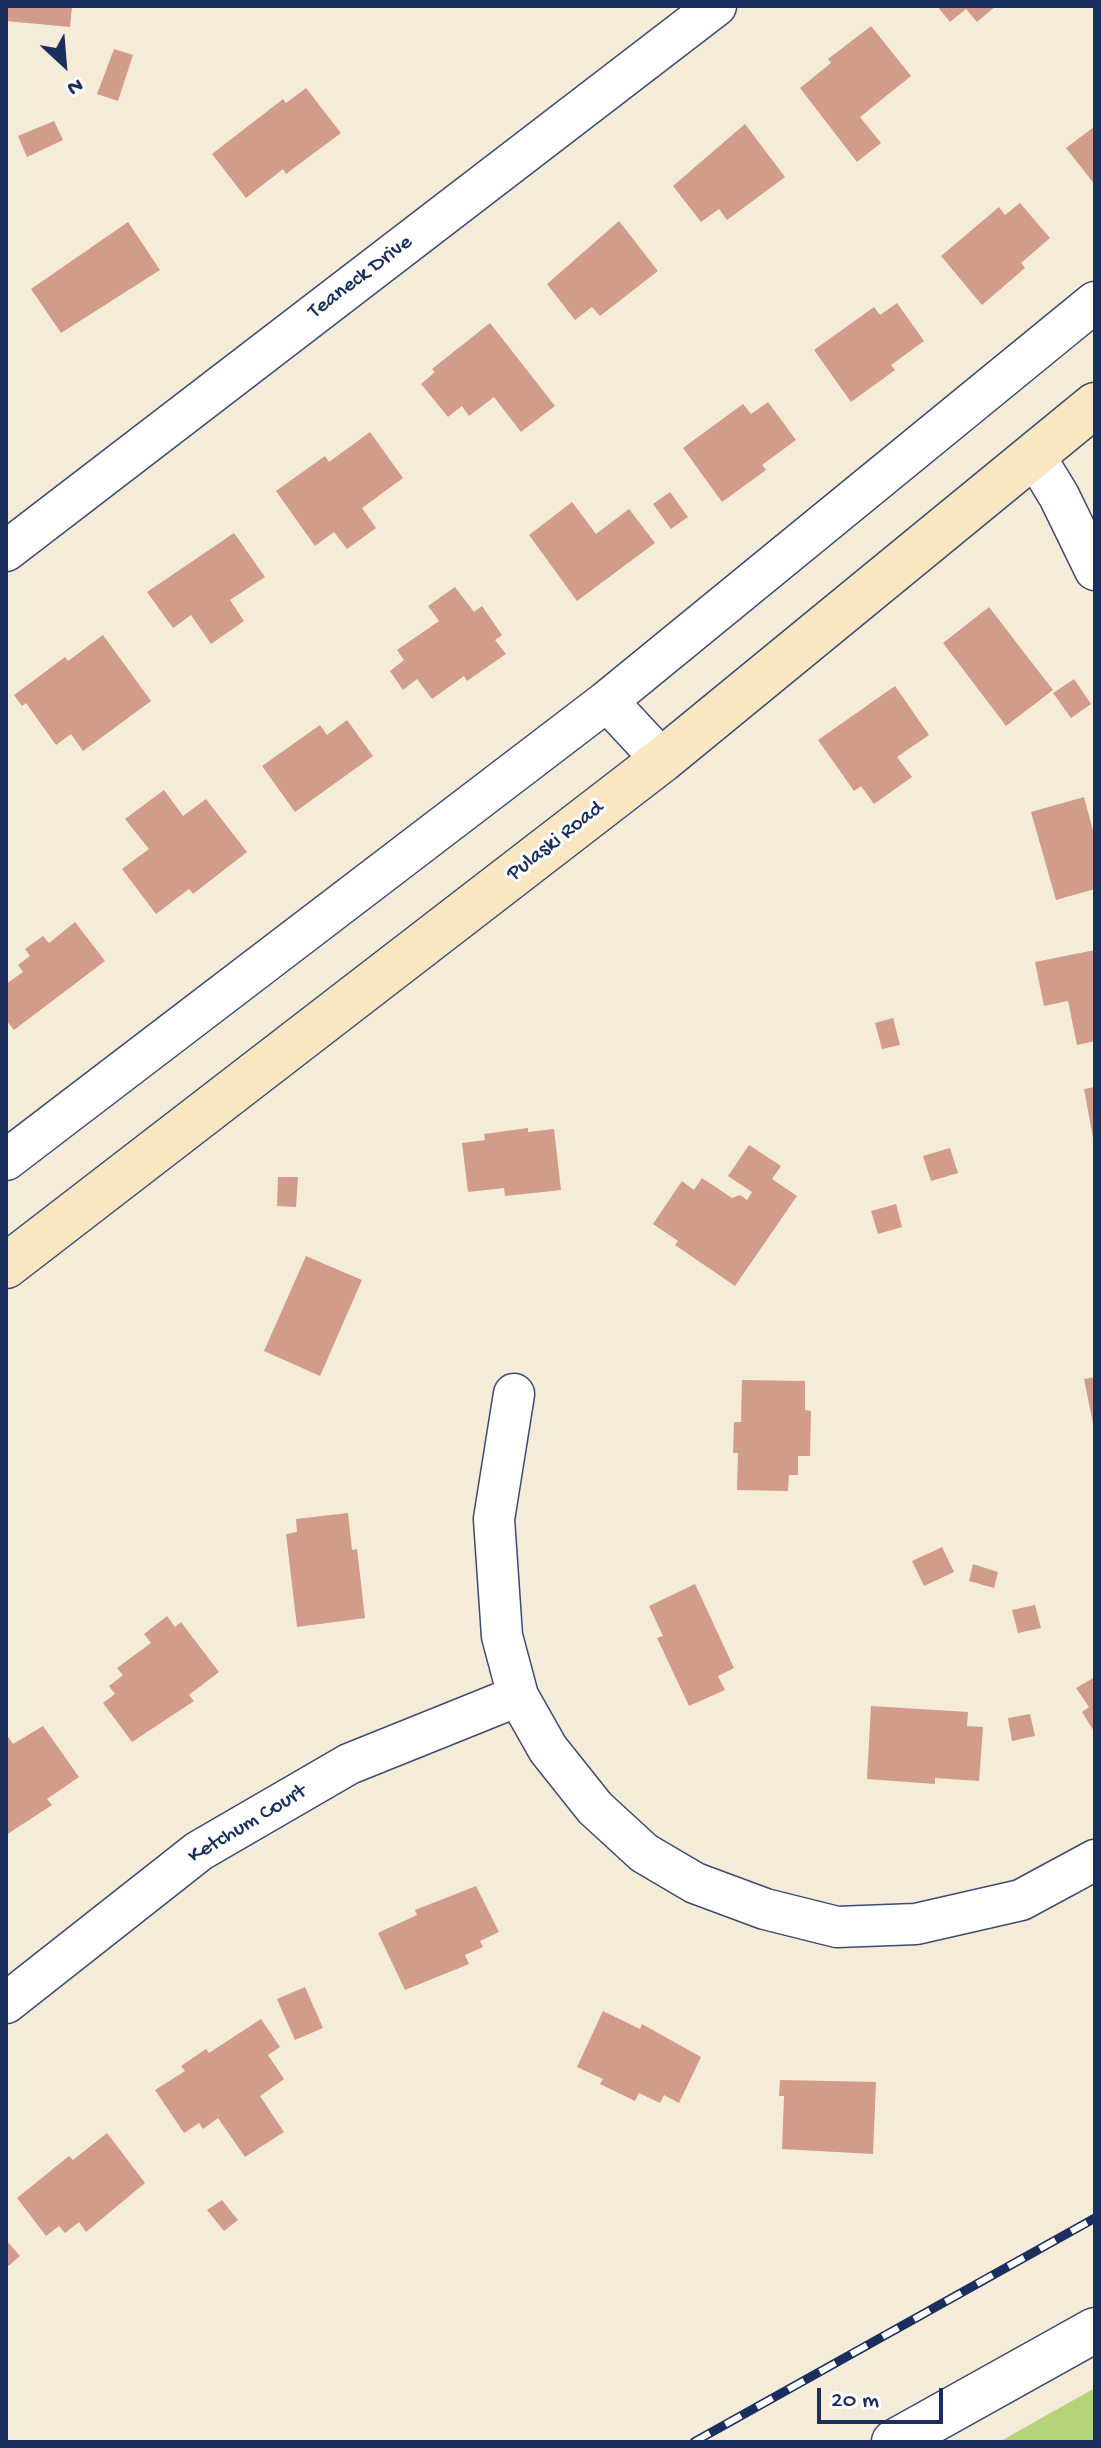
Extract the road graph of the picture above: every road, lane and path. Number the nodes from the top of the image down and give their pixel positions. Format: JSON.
{"nodes":[{"id":1,"x":716,"y":6,"type":"edge"},
{"id":2,"x":1095,"y":302,"type":"edge"},
{"id":3,"x":1095,"y":405,"type":"edge"},
{"id":4,"x":1034,"y":455,"type":"junction"},
{"id":5,"x":6,"y":551,"type":"edge"},
{"id":6,"x":1095,"y":570,"type":"edge"},
{"id":7,"x":607,"y":701,"type":"junction"},
{"id":8,"x":662,"y":760,"type":"junction"},
{"id":9,"x":6,"y":1160,"type":"edge"},
{"id":10,"x":9,"y":1258,"type":"edge"},
{"id":11,"x":514,"y":1394,"type":"dead end"},
{"id":12,"x":518,"y":1696,"type":"junction"},
{"id":13,"x":1095,"y":1860,"type":"edge"},
{"id":14,"x":6,"y":2003,"type":"edge"},
{"id":15,"x":1095,"y":2330,"type":"edge"},
{"id":16,"x":894,"y":2442,"type":"edge"}],
"edges":[{"from":1,"to":5,"type":"street","name":"Teaneck Drive"},
{"from":2,"to":7,"type":"street"},
{"from":3,"to":4,"type":"main road","name":"Pulaski Road"},
{"from":4,"to":6,"type":"street"},
{"from":4,"to":8,"type":"main road","name":"Pulaski Road"},
{"from":7,"to":8,"type":"street"},
{"from":7,"to":9,"type":"street"},
{"from":8,"to":10,"type":"main road","name":"Pulaski Road"},
{"from":11,"to":12,"type":"street"},
{"from":12,"to":13,"type":"street"},
{"from":12,"to":14,"type":"street","name":"Ketchum Court"},
{"from":15,"to":16,"type":"street"}]}
